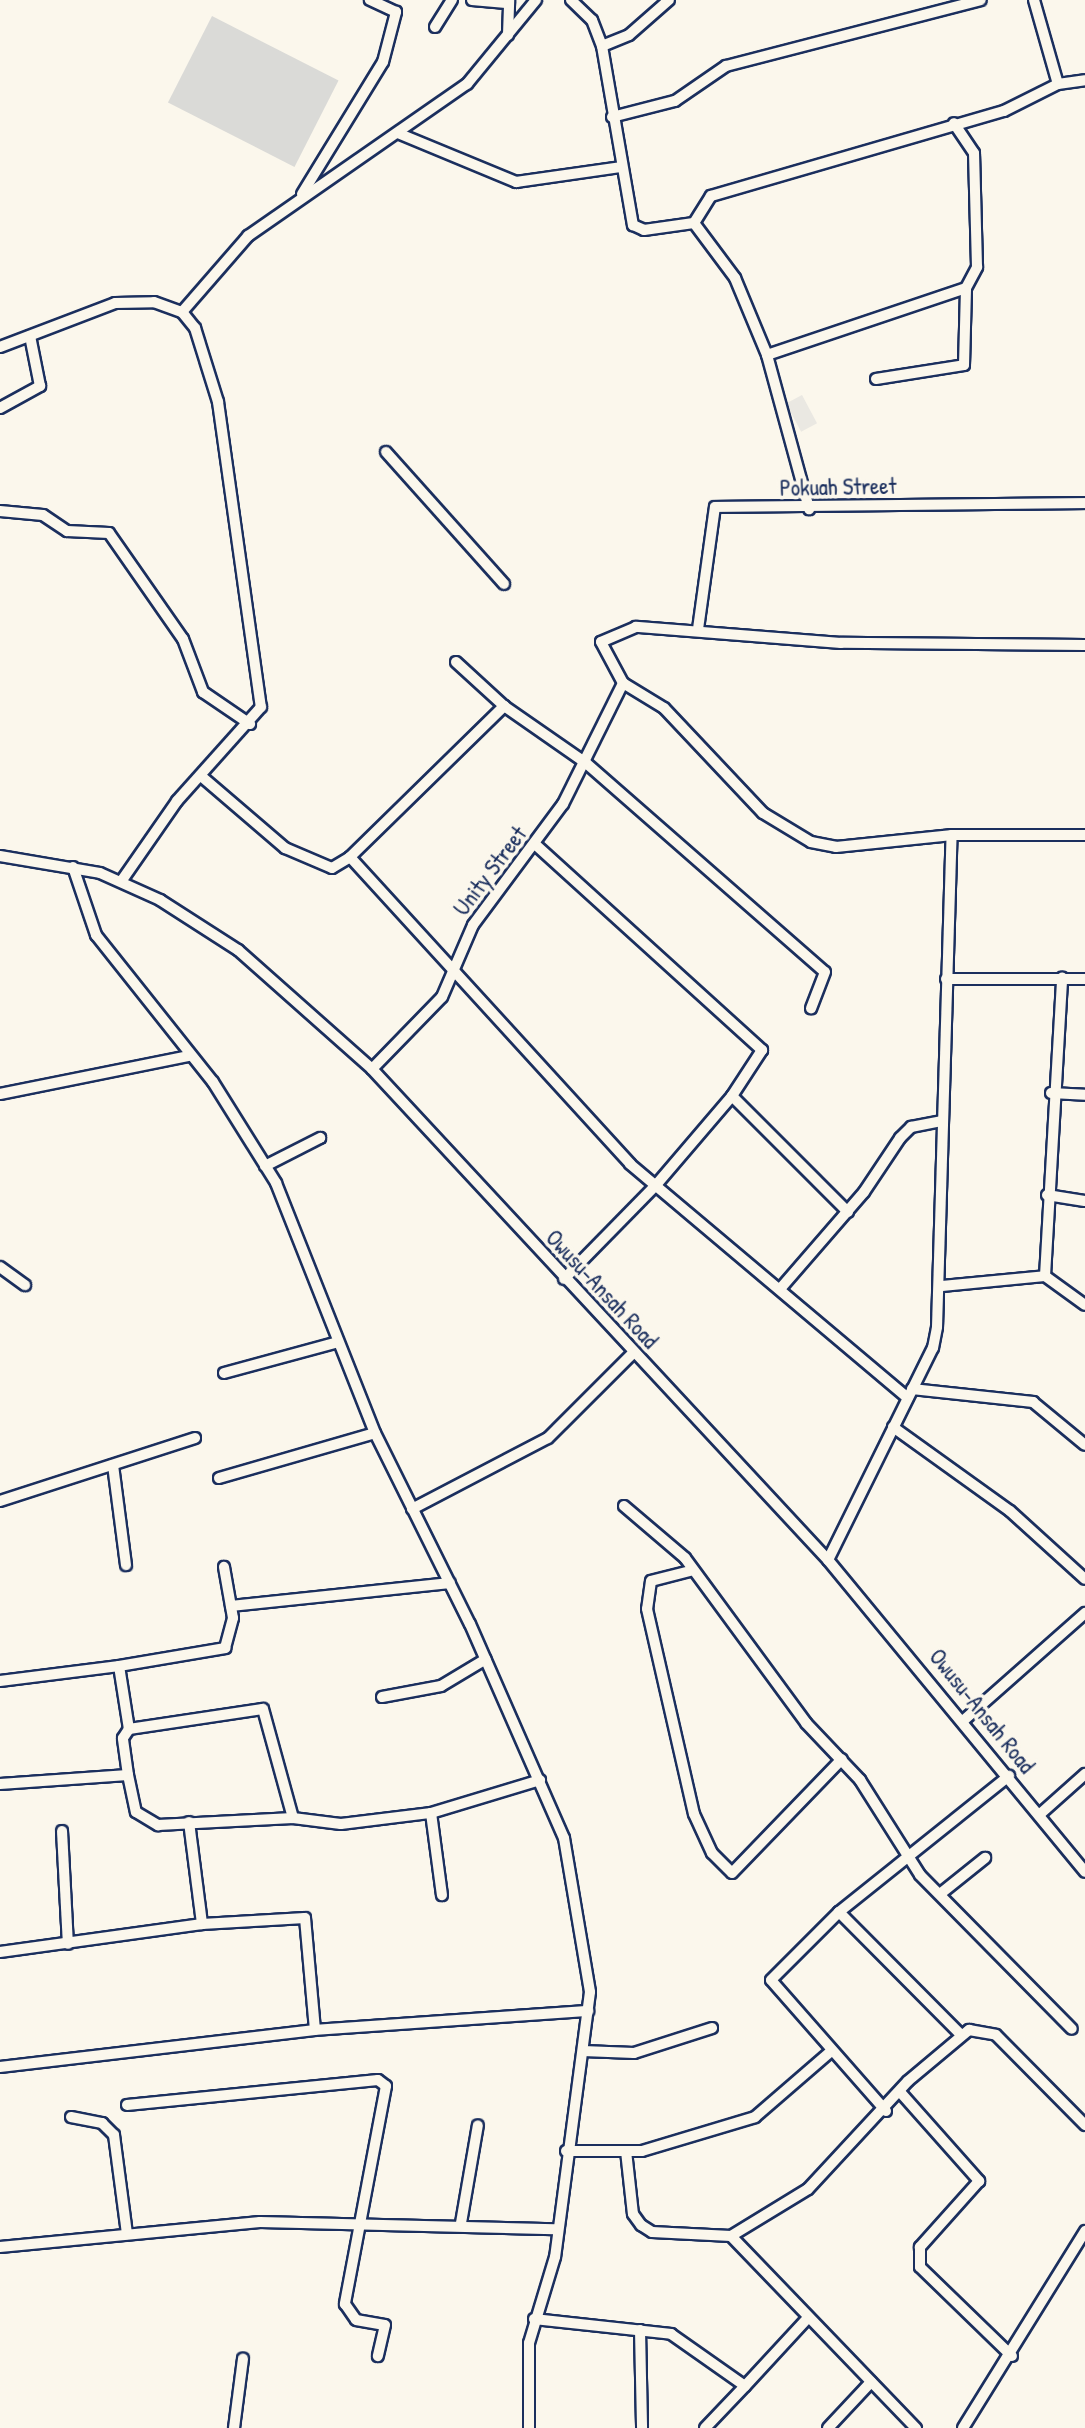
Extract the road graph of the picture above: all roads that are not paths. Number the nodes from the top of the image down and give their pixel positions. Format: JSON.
{"nodes":[{"id":1,"x":370,"y":0,"type":"edge"},
{"id":2,"x":452,"y":0,"type":"edge"},
{"id":3,"x":472,"y":0,"type":"edge"},
{"id":4,"x":536,"y":0,"type":"edge"},
{"id":5,"x":571,"y":0,"type":"edge"},
{"id":6,"x":669,"y":0,"type":"edge"},
{"id":7,"x":930,"y":0,"type":"edge"},
{"id":8,"x":981,"y":0,"type":"edge"},
{"id":9,"x":1034,"y":0,"type":"edge"},
{"id":10,"x":509,"y":1,"type":"edge"},
{"id":11,"x":397,"y":6,"type":"edge"},
{"id":12,"x":933,"y":13,"type":"junction"},
{"id":13,"x":435,"y":27,"type":"dead end"},
{"id":14,"x":508,"y":35,"type":"junction"},
{"id":15,"x":602,"y":46,"type":"junction"},
{"id":16,"x":1085,"y":80,"type":"edge"},
{"id":17,"x":1058,"y":84,"type":"junction"},
{"id":18,"x":612,"y":117,"type":"junction"},
{"id":19,"x":954,"y":123,"type":"junction"},
{"id":20,"x":400,"y":134,"type":"junction"},
{"id":21,"x":622,"y":167,"type":"junction"},
{"id":22,"x":300,"y":198,"type":"junction"},
{"id":23,"x":694,"y":223,"type":"junction"},
{"id":24,"x":965,"y":288,"type":"junction"},
{"id":25,"x":182,"y":312,"type":"junction"},
{"id":26,"x":30,"y":336,"type":"junction"},
{"id":27,"x":0,"y":347,"type":"edge"},
{"id":28,"x":767,"y":355,"type":"junction"},
{"id":29,"x":876,"y":379,"type":"dead end"},
{"id":30,"x":0,"y":408,"type":"edge"},
{"id":31,"x":386,"y":452,"type":"dead end"},
{"id":32,"x":1085,"y":503,"type":"edge"},
{"id":33,"x":808,"y":509,"type":"junction"},
{"id":34,"x":0,"y":511,"type":"edge"},
{"id":35,"x":504,"y":584,"type":"dead end"},
{"id":36,"x":698,"y":629,"type":"junction"},
{"id":37,"x":1085,"y":645,"type":"edge"},
{"id":38,"x":456,"y":662,"type":"dead end"},
{"id":39,"x":623,"y":683,"type":"junction"},
{"id":40,"x":504,"y":706,"type":"junction"},
{"id":41,"x":250,"y":724,"type":"junction"},
{"id":42,"x":586,"y":762,"type":"junction"},
{"id":43,"x":201,"y":776,"type":"junction"},
{"id":44,"x":952,"y":835,"type":"junction"},
{"id":45,"x":1085,"y":835,"type":"edge"},
{"id":46,"x":537,"y":846,"type":"junction"},
{"id":47,"x":0,"y":856,"type":"edge"},
{"id":48,"x":350,"y":857,"type":"junction"},
{"id":49,"x":73,"y":867,"type":"junction"},
{"id":50,"x":122,"y":880,"type":"junction"},
{"id":51,"x":454,"y":972,"type":"junction"},
{"id":52,"x":1062,"y":977,"type":"junction"},
{"id":53,"x":946,"y":979,"type":"junction"},
{"id":54,"x":1085,"y":979,"type":"edge"},
{"id":55,"x":811,"y":1008,"type":"dead end"},
{"id":56,"x":189,"y":1056,"type":"junction"},
{"id":57,"x":372,"y":1069,"type":"junction"},
{"id":58,"x":1051,"y":1093,"type":"junction"},
{"id":59,"x":0,"y":1094,"type":"edge"},
{"id":60,"x":1085,"y":1095,"type":"edge"},
{"id":61,"x":732,"y":1096,"type":"junction"},
{"id":62,"x":942,"y":1121,"type":"junction"},
{"id":63,"x":320,"y":1138,"type":"dead end"},
{"id":64,"x":265,"y":1166,"type":"junction"},
{"id":65,"x":655,"y":1186,"type":"junction"},
{"id":66,"x":1048,"y":1195,"type":"junction"},
{"id":67,"x":1085,"y":1201,"type":"edge"},
{"id":68,"x":848,"y":1212,"type":"junction"},
{"id":69,"x":0,"y":1267,"type":"edge"},
{"id":70,"x":1045,"y":1276,"type":"junction"},
{"id":71,"x":564,"y":1279,"type":"junction"},
{"id":72,"x":26,"y":1284,"type":"dead end"},
{"id":73,"x":942,"y":1286,"type":"junction"},
{"id":74,"x":780,"y":1289,"type":"junction"},
{"id":75,"x":1085,"y":1305,"type":"edge"},
{"id":76,"x":338,"y":1342,"type":"junction"},
{"id":77,"x":633,"y":1353,"type":"junction"},
{"id":78,"x":224,"y":1373,"type":"dead end"},
{"id":79,"x":910,"y":1394,"type":"junction"},
{"id":80,"x":893,"y":1427,"type":"junction"},
{"id":81,"x":374,"y":1433,"type":"junction"},
{"id":82,"x":195,"y":1438,"type":"dead end"},
{"id":83,"x":1085,"y":1445,"type":"edge"},
{"id":84,"x":113,"y":1465,"type":"junction"},
{"id":85,"x":219,"y":1478,"type":"dead end"},
{"id":86,"x":0,"y":1501,"type":"edge"},
{"id":87,"x":624,"y":1506,"type":"dead end"},
{"id":88,"x":412,"y":1509,"type":"junction"},
{"id":89,"x":828,"y":1560,"type":"junction"},
{"id":90,"x":126,"y":1565,"type":"dead end"},
{"id":91,"x":225,"y":1567,"type":"dead end"},
{"id":92,"x":690,"y":1571,"type":"junction"},
{"id":93,"x":1085,"y":1579,"type":"edge"},
{"id":94,"x":450,"y":1583,"type":"junction"},
{"id":95,"x":231,"y":1606,"type":"junction"},
{"id":96,"x":1085,"y":1613,"type":"edge"},
{"id":97,"x":486,"y":1659,"type":"junction"},
{"id":98,"x":119,"y":1666,"type":"junction"},
{"id":99,"x":0,"y":1681,"type":"edge"},
{"id":100,"x":382,"y":1697,"type":"dead end"},
{"id":101,"x":964,"y":1720,"type":"junction"},
{"id":102,"x":129,"y":1729,"type":"junction"},
{"id":103,"x":842,"y":1759,"type":"junction"},
{"id":104,"x":1085,"y":1774,"type":"edge"},
{"id":105,"x":128,"y":1775,"type":"junction"},
{"id":106,"x":1009,"y":1776,"type":"junction"},
{"id":107,"x":540,"y":1780,"type":"junction"},
{"id":108,"x":0,"y":1784,"type":"edge"},
{"id":109,"x":431,"y":1813,"type":"junction"},
{"id":110,"x":1039,"y":1815,"type":"junction"},
{"id":111,"x":293,"y":1818,"type":"junction"},
{"id":112,"x":189,"y":1822,"type":"junction"},
{"id":113,"x":62,"y":1831,"type":"dead end"},
{"id":114,"x":909,"y":1857,"type":"junction"},
{"id":115,"x":985,"y":1858,"type":"dead end"},
{"id":116,"x":1085,"y":1872,"type":"edge"},
{"id":117,"x":940,"y":1894,"type":"junction"},
{"id":118,"x":442,"y":1895,"type":"dead end"},
{"id":119,"x":839,"y":1912,"type":"junction"},
{"id":120,"x":202,"y":1924,"type":"junction"},
{"id":121,"x":68,"y":1944,"type":"junction"},
{"id":122,"x":0,"y":1952,"type":"edge"},
{"id":123,"x":588,"y":2011,"type":"junction"},
{"id":124,"x":712,"y":2028,"type":"dead end"},
{"id":125,"x":1072,"y":2029,"type":"dead end"},
{"id":126,"x":316,"y":2030,"type":"junction"},
{"id":127,"x":960,"y":2034,"type":"junction"},
{"id":128,"x":583,"y":2051,"type":"junction"},
{"id":129,"x":830,"y":2052,"type":"junction"},
{"id":130,"x":0,"y":2067,"type":"edge"},
{"id":131,"x":901,"y":2093,"type":"junction"},
{"id":132,"x":127,"y":2105,"type":"dead end"},
{"id":133,"x":886,"y":2111,"type":"junction"},
{"id":134,"x":71,"y":2117,"type":"dead end"},
{"id":135,"x":1085,"y":2124,"type":"edge"},
{"id":136,"x":478,"y":2125,"type":"dead end"},
{"id":137,"x":566,"y":2151,"type":"junction"},
{"id":138,"x":626,"y":2151,"type":"junction"},
{"id":139,"x":359,"y":2220,"type":"junction"},
{"id":140,"x":461,"y":2223,"type":"junction"},
{"id":141,"x":555,"y":2229,"type":"junction"},
{"id":142,"x":1085,"y":2231,"type":"edge"},
{"id":143,"x":127,"y":2234,"type":"junction"},
{"id":144,"x":730,"y":2236,"type":"junction"},
{"id":145,"x":0,"y":2247,"type":"edge"},
{"id":146,"x":534,"y":2319,"type":"junction"},
{"id":147,"x":806,"y":2320,"type":"junction"},
{"id":148,"x":640,"y":2330,"type":"junction"},
{"id":149,"x":378,"y":2356,"type":"dead end"},
{"id":150,"x":1012,"y":2356,"type":"junction"},
{"id":151,"x":243,"y":2359,"type":"dead end"},
{"id":152,"x":871,"y":2382,"type":"junction"},
{"id":153,"x":745,"y":2386,"type":"junction"},
{"id":154,"x":234,"y":2428,"type":"edge"},
{"id":155,"x":529,"y":2428,"type":"edge"},
{"id":156,"x":642,"y":2428,"type":"edge"},
{"id":157,"x":705,"y":2428,"type":"edge"},
{"id":158,"x":828,"y":2428,"type":"edge"},
{"id":159,"x":916,"y":2428,"type":"edge"},
{"id":160,"x":963,"y":2428,"type":"edge"}],
"edges":[{"from":1,"to":11,"type":"street"},
{"from":2,"to":13,"type":"street"},
{"from":3,"to":10,"type":"street"},
{"from":4,"to":14,"type":"street"},
{"from":5,"to":15,"type":"street"},
{"from":6,"to":15,"type":"street"},
{"from":7,"to":12,"type":"street"},
{"from":8,"to":12,"type":"street"},
{"from":9,"to":17,"type":"street"},
{"from":10,"to":14,"type":"street"},
{"from":11,"to":22,"type":"street"},
{"from":12,"to":18,"type":"street"},
{"from":14,"to":20,"type":"street"},
{"from":15,"to":18,"type":"street"},
{"from":16,"to":17,"type":"street"},
{"from":17,"to":19,"type":"street"},
{"from":18,"to":21,"type":"street"},
{"from":19,"to":23,"type":"street"},
{"from":19,"to":24,"type":"street"},
{"from":20,"to":21,"type":"street"},
{"from":20,"to":22,"type":"street"},
{"from":21,"to":23,"type":"street"},
{"from":22,"to":25,"type":"street"},
{"from":23,"to":28,"type":"street"},
{"from":24,"to":28,"type":"street"},
{"from":24,"to":29,"type":"street"},
{"from":25,"to":26,"type":"street"},
{"from":25,"to":41,"type":"street"},
{"from":26,"to":27,"type":"street"},
{"from":26,"to":30,"type":"street"},
{"from":28,"to":33,"type":"street"},
{"from":31,"to":35,"type":"street"},
{"from":32,"to":33,"type":"street","name":"Pokuah Street"},
{"from":33,"to":36,"type":"street","name":"Pokuah Street"},
{"from":34,"to":41,"type":"street"},
{"from":36,"to":37,"type":"street"},
{"from":36,"to":39,"type":"street"},
{"from":38,"to":40,"type":"street"},
{"from":39,"to":42,"type":"street","name":"Unity Street"},
{"from":39,"to":44,"type":"street"},
{"from":40,"to":42,"type":"street"},
{"from":40,"to":48,"type":"street"},
{"from":41,"to":43,"type":"street"},
{"from":42,"to":46,"type":"street","name":"Unity Street"},
{"from":42,"to":55,"type":"street"},
{"from":43,"to":48,"type":"street"},
{"from":43,"to":50,"type":"street"},
{"from":44,"to":45,"type":"street"},
{"from":44,"to":53,"type":"street"},
{"from":46,"to":51,"type":"street","name":"Unity Street"},
{"from":46,"to":61,"type":"street"},
{"from":47,"to":49,"type":"street","name":"Owusu-Ansah Road"},
{"from":48,"to":51,"type":"street"},
{"from":49,"to":50,"type":"street","name":"Owusu-Ansah Road"},
{"from":49,"to":56,"type":"street"},
{"from":50,"to":57,"type":"street","name":"Owusu-Ansah Road"},
{"from":51,"to":57,"type":"street","name":"Unity Street"},
{"from":51,"to":65,"type":"street"},
{"from":52,"to":53,"type":"street"},
{"from":52,"to":54,"type":"street"},
{"from":52,"to":58,"type":"street"},
{"from":53,"to":62,"type":"street"},
{"from":56,"to":59,"type":"street"},
{"from":56,"to":64,"type":"street"},
{"from":57,"to":71,"type":"street","name":"Owusu-Ansah Road"},
{"from":58,"to":60,"type":"street"},
{"from":58,"to":66,"type":"street"},
{"from":61,"to":65,"type":"street"},
{"from":61,"to":68,"type":"street"},
{"from":62,"to":68,"type":"street"},
{"from":62,"to":73,"type":"street"},
{"from":63,"to":64,"type":"street"},
{"from":64,"to":76,"type":"street"},
{"from":65,"to":71,"type":"street"},
{"from":65,"to":74,"type":"street"},
{"from":66,"to":67,"type":"street"},
{"from":66,"to":70,"type":"street"},
{"from":68,"to":74,"type":"street"},
{"from":69,"to":72,"type":"street"},
{"from":70,"to":73,"type":"street"},
{"from":70,"to":75,"type":"street"},
{"from":71,"to":77,"type":"street","name":"Owusu-Ansah Road"},
{"from":73,"to":79,"type":"street"},
{"from":74,"to":79,"type":"street"},
{"from":76,"to":78,"type":"street"},
{"from":76,"to":81,"type":"street"},
{"from":77,"to":88,"type":"street"},
{"from":77,"to":89,"type":"street","name":"Owusu-Ansah Road"},
{"from":79,"to":80,"type":"street"},
{"from":79,"to":83,"type":"street"},
{"from":80,"to":89,"type":"street"},
{"from":80,"to":93,"type":"street"},
{"from":81,"to":85,"type":"street"},
{"from":81,"to":88,"type":"street"},
{"from":82,"to":84,"type":"street"},
{"from":84,"to":86,"type":"street"},
{"from":84,"to":90,"type":"street"},
{"from":87,"to":92,"type":"street"},
{"from":88,"to":94,"type":"street"},
{"from":89,"to":101,"type":"street","name":"Owusu-Ansah Road"},
{"from":91,"to":95,"type":"street"},
{"from":92,"to":103,"type":"street"},
{"from":92,"to":103,"type":"street"},
{"from":94,"to":95,"type":"street"},
{"from":94,"to":97,"type":"street"},
{"from":95,"to":98,"type":"street"},
{"from":96,"to":101,"type":"street"},
{"from":97,"to":100,"type":"street"},
{"from":97,"to":107,"type":"street"},
{"from":98,"to":99,"type":"street"},
{"from":98,"to":102,"type":"street"},
{"from":101,"to":106,"type":"street","name":"Owusu-Ansah Road"},
{"from":102,"to":105,"type":"street"},
{"from":102,"to":111,"type":"street"},
{"from":103,"to":114,"type":"street"},
{"from":104,"to":110,"type":"street"},
{"from":105,"to":108,"type":"street"},
{"from":105,"to":112,"type":"street"},
{"from":106,"to":110,"type":"street","name":"Owusu-Ansah Road"},
{"from":106,"to":114,"type":"street"},
{"from":107,"to":109,"type":"street"},
{"from":107,"to":123,"type":"street"},
{"from":109,"to":111,"type":"street"},
{"from":109,"to":118,"type":"street"},
{"from":110,"to":116,"type":"street","name":"Owusu-Ansah Road"},
{"from":111,"to":112,"type":"street"},
{"from":112,"to":120,"type":"street"},
{"from":113,"to":121,"type":"street"},
{"from":114,"to":117,"type":"street"},
{"from":114,"to":119,"type":"street"},
{"from":115,"to":117,"type":"street"},
{"from":117,"to":125,"type":"street"},
{"from":119,"to":127,"type":"street"},
{"from":119,"to":129,"type":"street"},
{"from":120,"to":121,"type":"street"},
{"from":120,"to":126,"type":"street"},
{"from":121,"to":122,"type":"street"},
{"from":123,"to":126,"type":"street"},
{"from":123,"to":128,"type":"street"},
{"from":124,"to":128,"type":"street"},
{"from":126,"to":130,"type":"street"},
{"from":127,"to":131,"type":"street"},
{"from":127,"to":135,"type":"street"},
{"from":128,"to":137,"type":"street"},
{"from":129,"to":133,"type":"street"},
{"from":129,"to":138,"type":"street"},
{"from":131,"to":133,"type":"street"},
{"from":131,"to":150,"type":"street"},
{"from":132,"to":139,"type":"street"},
{"from":133,"to":144,"type":"street"},
{"from":134,"to":143,"type":"street"},
{"from":136,"to":140,"type":"street"},
{"from":137,"to":138,"type":"street"},
{"from":137,"to":141,"type":"street"},
{"from":138,"to":144,"type":"street"},
{"from":139,"to":140,"type":"street"},
{"from":139,"to":143,"type":"street"},
{"from":139,"to":149,"type":"street"},
{"from":140,"to":141,"type":"street"},
{"from":141,"to":146,"type":"street"},
{"from":142,"to":150,"type":"street"},
{"from":143,"to":145,"type":"street"},
{"from":144,"to":147,"type":"street"},
{"from":146,"to":148,"type":"street"},
{"from":146,"to":155,"type":"street"},
{"from":147,"to":152,"type":"street"},
{"from":147,"to":153,"type":"street"},
{"from":148,"to":153,"type":"street"},
{"from":148,"to":156,"type":"street"},
{"from":150,"to":160,"type":"street"},
{"from":151,"to":154,"type":"street"},
{"from":152,"to":158,"type":"street"},
{"from":152,"to":159,"type":"street"},
{"from":153,"to":157,"type":"street"}]}
